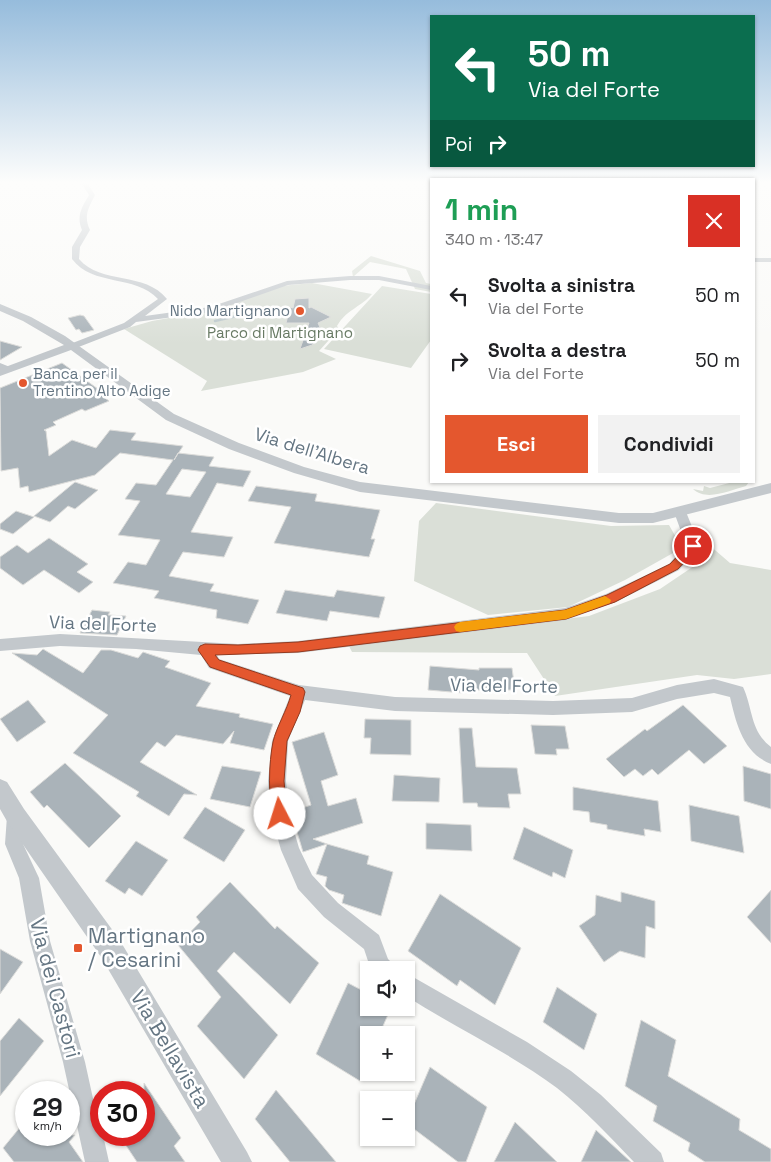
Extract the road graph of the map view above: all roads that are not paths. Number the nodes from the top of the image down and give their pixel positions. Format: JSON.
{"nodes":[{"id":1,"x":83,"y":235,"type":"edge"},
{"id":2,"x":755,"y":260,"type":"edge"},
{"id":3,"x":771,"y":260,"type":"edge"},
{"id":4,"x":430,"y":288,"type":"edge"},
{"id":5,"x":0,"y":307,"type":"edge"},
{"id":6,"x":135,"y":320,"type":"junction"},
{"id":7,"x":73,"y":346,"type":"junction"},
{"id":8,"x":3,"y":370,"type":"edge"},
{"id":9,"x":771,"y":488,"type":"edge"},
{"id":10,"x":680,"y":512,"type":"junction"},
{"id":11,"x":0,"y":645,"type":"edge"},
{"id":12,"x":205,"y":650,"type":"junction"},
{"id":13,"x":299,"y":692,"type":"junction"},
{"id":14,"x":771,"y":756,"type":"edge"},
{"id":15,"x":0,"y":789,"type":"edge"},
{"id":16,"x":16,"y":816,"type":"junction"},
{"id":17,"x":378,"y":961,"type":"edge"},
{"id":18,"x":415,"y":990,"type":"edge"},
{"id":19,"x":97,"y":1162,"type":"edge"},
{"id":20,"x":237,"y":1162,"type":"edge"},
{"id":21,"x":652,"y":1162,"type":"edge"}],
"edges":[{"from":1,"to":6,"type":"street"},
{"from":2,"to":3,"type":"street"},
{"from":4,"to":6,"type":"street"},
{"from":5,"to":7,"type":"street","name":"Via dell'Albera"},
{"from":6,"to":7,"type":"street"},
{"from":7,"to":8,"type":"street"},
{"from":7,"to":10,"type":"street","name":"Via dell'Albera"},
{"from":9,"to":10,"type":"street","name":"Via dell'Albera"},
{"from":10,"to":12,"type":"street","name":"Via del Forte"},
{"from":11,"to":12,"type":"street","name":"Via del Forte"},
{"from":12,"to":13,"type":"street","name":"Via del Forte"},
{"from":13,"to":14,"type":"street","name":"Via del Forte"},
{"from":13,"to":17,"type":"street"},
{"from":15,"to":16,"type":"street","name":"Via Bellavista"},
{"from":16,"to":19,"type":"street","name":"Via dei Castori"},
{"from":16,"to":20,"type":"street","name":"Via Bellavista"},
{"from":18,"to":21,"type":"street"}]}
